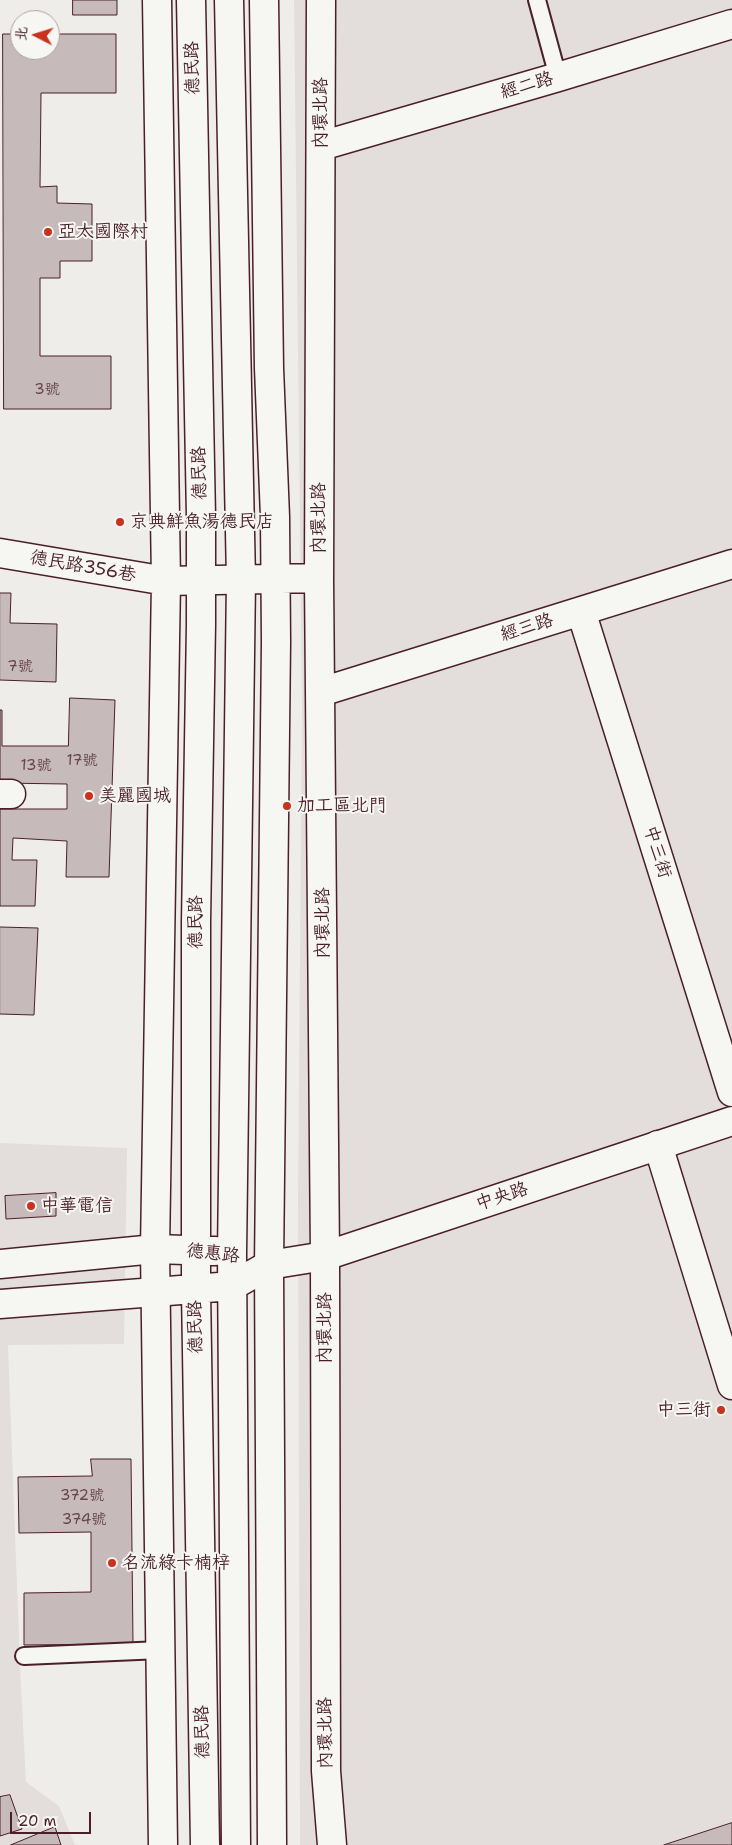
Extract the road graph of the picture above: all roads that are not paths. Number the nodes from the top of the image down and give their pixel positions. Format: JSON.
{"nodes":[{"id":1,"x":157,"y":0,"type":"edge"},
{"id":2,"x":192,"y":0,"type":"edge"},
{"id":3,"x":229,"y":0,"type":"edge"},
{"id":4,"x":264,"y":0,"type":"edge"},
{"id":5,"x":321,"y":0,"type":"edge"},
{"id":6,"x":537,"y":0,"type":"edge"},
{"id":7,"x":732,"y":24,"type":"edge"},
{"id":8,"x":558,"y":77,"type":"junction"},
{"id":9,"x":321,"y":146,"type":"junction"},
{"id":10,"x":0,"y":553,"type":"edge"},
{"id":11,"x":732,"y":564,"type":"edge"},
{"id":12,"x":319,"y":578,"type":"junction"},
{"id":13,"x":275,"y":579,"type":"junction"},
{"id":14,"x":201,"y":580,"type":"junction"},
{"id":15,"x":241,"y":580,"type":"junction"},
{"id":16,"x":166,"y":581,"type":"junction"},
{"id":17,"x":582,"y":611,"type":"junction"},
{"id":18,"x":321,"y":692,"type":"junction"},
{"id":19,"x":732,"y":1092,"type":"edge"},
{"id":20,"x":732,"y":1121,"type":"edge"},
{"id":21,"x":658,"y":1145,"type":"junction"},
{"id":22,"x":156,"y":1249,"type":"junction"},
{"id":23,"x":197,"y":1250,"type":"junction"},
{"id":24,"x":232,"y":1253,"type":"junction"},
{"id":25,"x":325,"y":1256,"type":"junction"},
{"id":26,"x":0,"y":1264,"type":"edge"},
{"id":27,"x":269,"y":1265,"type":"junction"},
{"id":28,"x":232,"y":1286,"type":"junction"},
{"id":29,"x":196,"y":1290,"type":"junction"},
{"id":30,"x":156,"y":1291,"type":"junction"},
{"id":31,"x":0,"y":1304,"type":"edge"},
{"id":32,"x":732,"y":1385,"type":"edge"},
{"id":33,"x":161,"y":1650,"type":"junction"},
{"id":34,"x":24,"y":1656,"type":"dead end"},
{"id":35,"x":163,"y":1845,"type":"edge"},
{"id":36,"x":205,"y":1845,"type":"edge"},
{"id":37,"x":236,"y":1845,"type":"edge"},
{"id":38,"x":272,"y":1845,"type":"edge"},
{"id":39,"x":332,"y":1845,"type":"edge"}],
"edges":[{"from":1,"to":16,"type":"street","name":"德民路"},
{"from":2,"to":14,"type":"street","name":"德民路"},
{"from":3,"to":15,"type":"street","name":"德民路"},
{"from":4,"to":13,"type":"street"},
{"from":5,"to":9,"type":"street","name":"內環北路"},
{"from":6,"to":8,"type":"lane"},
{"from":7,"to":8,"type":"street","name":"經二路"},
{"from":8,"to":9,"type":"street","name":"經二路"},
{"from":9,"to":12,"type":"street","name":"內環北路"},
{"from":10,"to":16,"type":"street","name":"德民路356巷"},
{"from":11,"to":17,"type":"street","name":"經三路"},
{"from":12,"to":13,"type":"street","name":"德民路356巷"},
{"from":12,"to":18,"type":"street","name":"內環北路"},
{"from":13,"to":15,"type":"street","name":"德民路356巷"},
{"from":13,"to":27,"type":"street"},
{"from":14,"to":15,"type":"street","name":"德民路356巷"},
{"from":14,"to":16,"type":"street","name":"德民路356巷"},
{"from":14,"to":23,"type":"street","name":"德民路"},
{"from":15,"to":24,"type":"street","name":"德民路"},
{"from":16,"to":22,"type":"street","name":"德民路"},
{"from":17,"to":18,"type":"street","name":"經三路"},
{"from":17,"to":19,"type":"street","name":"中三街"},
{"from":18,"to":25,"type":"street","name":"內環北路"},
{"from":20,"to":21,"type":"street","name":"中央路"},
{"from":21,"to":25,"type":"street","name":"中央路"},
{"from":21,"to":32,"type":"street"},
{"from":22,"to":23,"type":"street","name":"德惠路"},
{"from":22,"to":26,"type":"street","name":"德惠路"},
{"from":22,"to":30,"type":"street","name":"德民路"},
{"from":23,"to":24,"type":"street","name":"德惠路"},
{"from":23,"to":29,"type":"street","name":"德民路"},
{"from":24,"to":27,"type":"street","name":"德惠路"},
{"from":24,"to":28,"type":"street","name":"德民路"},
{"from":25,"to":27,"type":"street","name":"中央路"},
{"from":25,"to":39,"type":"street","name":"內環北路"},
{"from":27,"to":28,"type":"street","name":"德惠路"},
{"from":27,"to":38,"type":"street"},
{"from":28,"to":29,"type":"street","name":"德惠路"},
{"from":28,"to":37,"type":"street","name":"德民路"},
{"from":29,"to":30,"type":"street","name":"德惠路"},
{"from":29,"to":36,"type":"street","name":"德民路"},
{"from":30,"to":31,"type":"street","name":"德惠路"},
{"from":30,"to":33,"type":"street","name":"德民路"},
{"from":33,"to":34,"type":"lane"},
{"from":33,"to":35,"type":"street","name":"德民路"}]}
